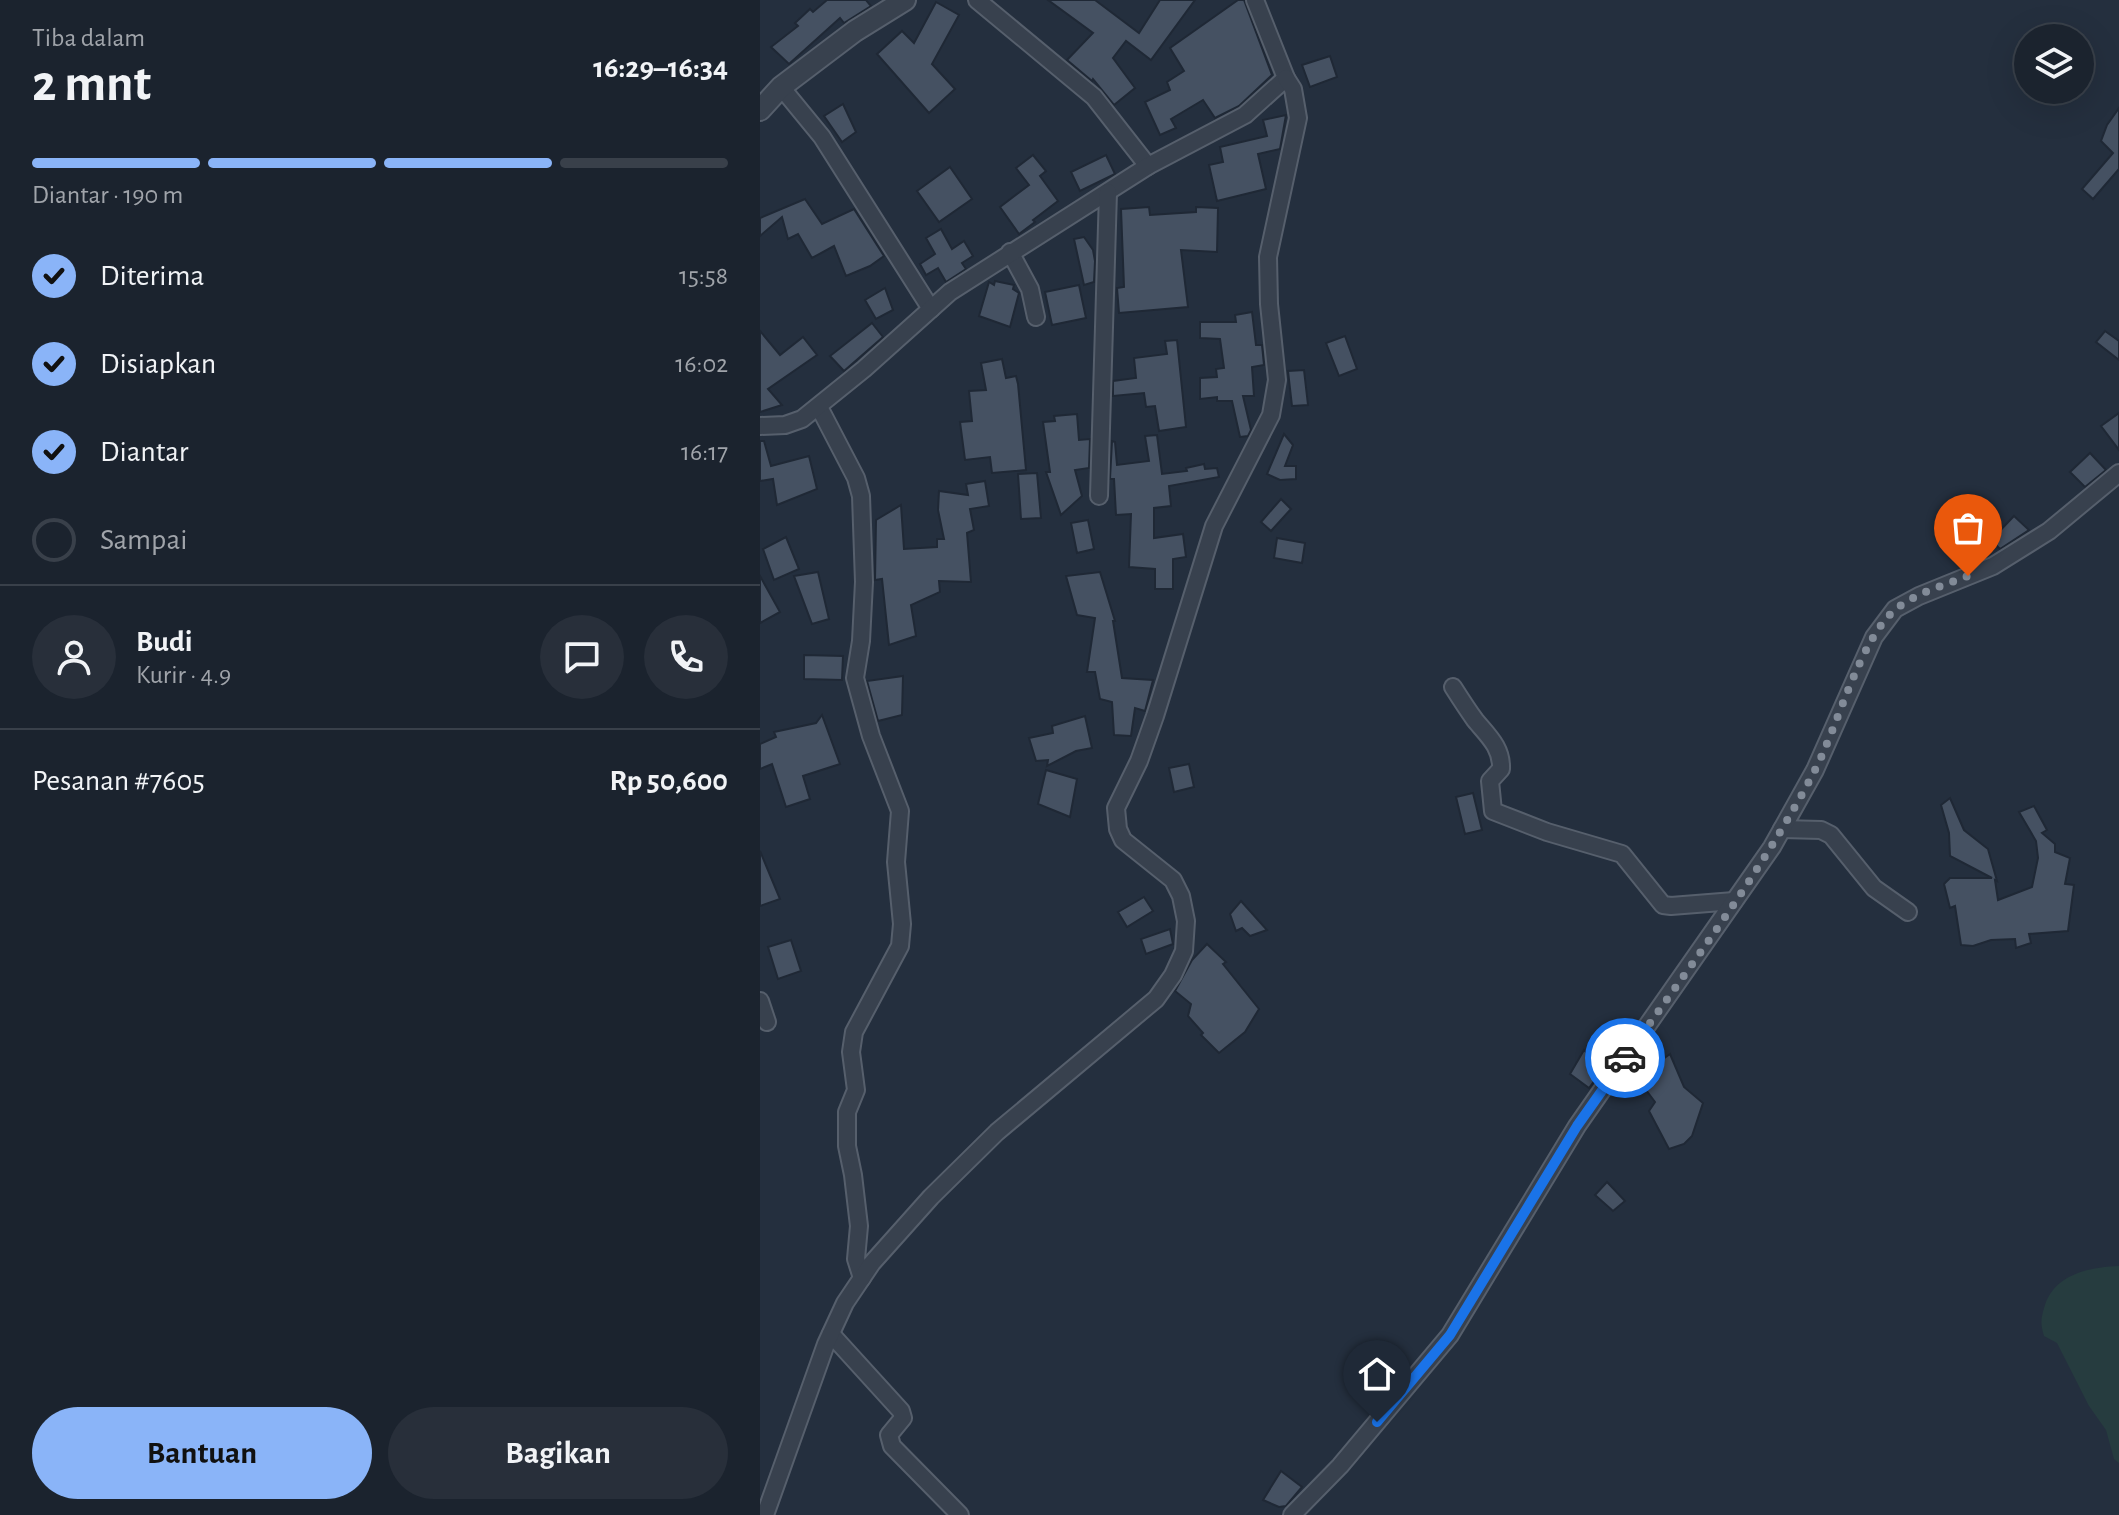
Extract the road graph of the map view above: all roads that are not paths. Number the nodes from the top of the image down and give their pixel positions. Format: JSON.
{"nodes":[{"id":1,"x":905,"y":0,"type":"edge"},
{"id":2,"x":977,"y":0,"type":"edge"},
{"id":3,"x":1255,"y":0,"type":"edge"},
{"id":4,"x":1286,"y":78,"type":"junction"},
{"id":5,"x":781,"y":87,"type":"junction"},
{"id":6,"x":760,"y":110,"type":"edge"},
{"id":7,"x":1148,"y":166,"type":"junction"},
{"id":8,"x":1108,"y":192,"type":"junction"},
{"id":9,"x":1010,"y":252,"type":"junction"},
{"id":10,"x":931,"y":309,"type":"junction"},
{"id":11,"x":1036,"y":317,"type":"dead end"},
{"id":12,"x":819,"y":407,"type":"junction"},
{"id":13,"x":760,"y":426,"type":"edge"},
{"id":14,"x":2119,"y":473,"type":"edge"},
{"id":15,"x":1099,"y":496,"type":"dead end"},
{"id":16,"x":1453,"y":687,"type":"dead end"},
{"id":17,"x":1782,"y":829,"type":"junction"},
{"id":18,"x":1734,"y":901,"type":"junction"},
{"id":19,"x":1908,"y":912,"type":"dead end"},
{"id":20,"x":760,"y":1001,"type":"edge"},
{"id":21,"x":767,"y":1022,"type":"dead end"},
{"id":22,"x":862,"y":1278,"type":"junction"},
{"id":23,"x":831,"y":1334,"type":"junction"},
{"id":24,"x":765,"y":1515,"type":"edge"},
{"id":25,"x":960,"y":1515,"type":"edge"},
{"id":26,"x":1292,"y":1515,"type":"edge"}],
"edges":[{"from":1,"to":5,"type":"street"},
{"from":2,"to":7,"type":"street"},
{"from":3,"to":4,"type":"street"},
{"from":4,"to":7,"type":"street"},
{"from":4,"to":22,"type":"street"},
{"from":5,"to":6,"type":"street"},
{"from":5,"to":10,"type":"street"},
{"from":7,"to":8,"type":"street"},
{"from":8,"to":9,"type":"street"},
{"from":8,"to":15,"type":"street"},
{"from":9,"to":10,"type":"street"},
{"from":9,"to":11,"type":"street"},
{"from":10,"to":12,"type":"street"},
{"from":12,"to":13,"type":"street"},
{"from":12,"to":22,"type":"street"},
{"from":14,"to":17,"type":"street"},
{"from":16,"to":18,"type":"street"},
{"from":17,"to":18,"type":"street"},
{"from":17,"to":19,"type":"street"},
{"from":18,"to":26,"type":"street"},
{"from":20,"to":21,"type":"street"},
{"from":22,"to":23,"type":"street"},
{"from":23,"to":24,"type":"street"},
{"from":23,"to":25,"type":"street"}]}
